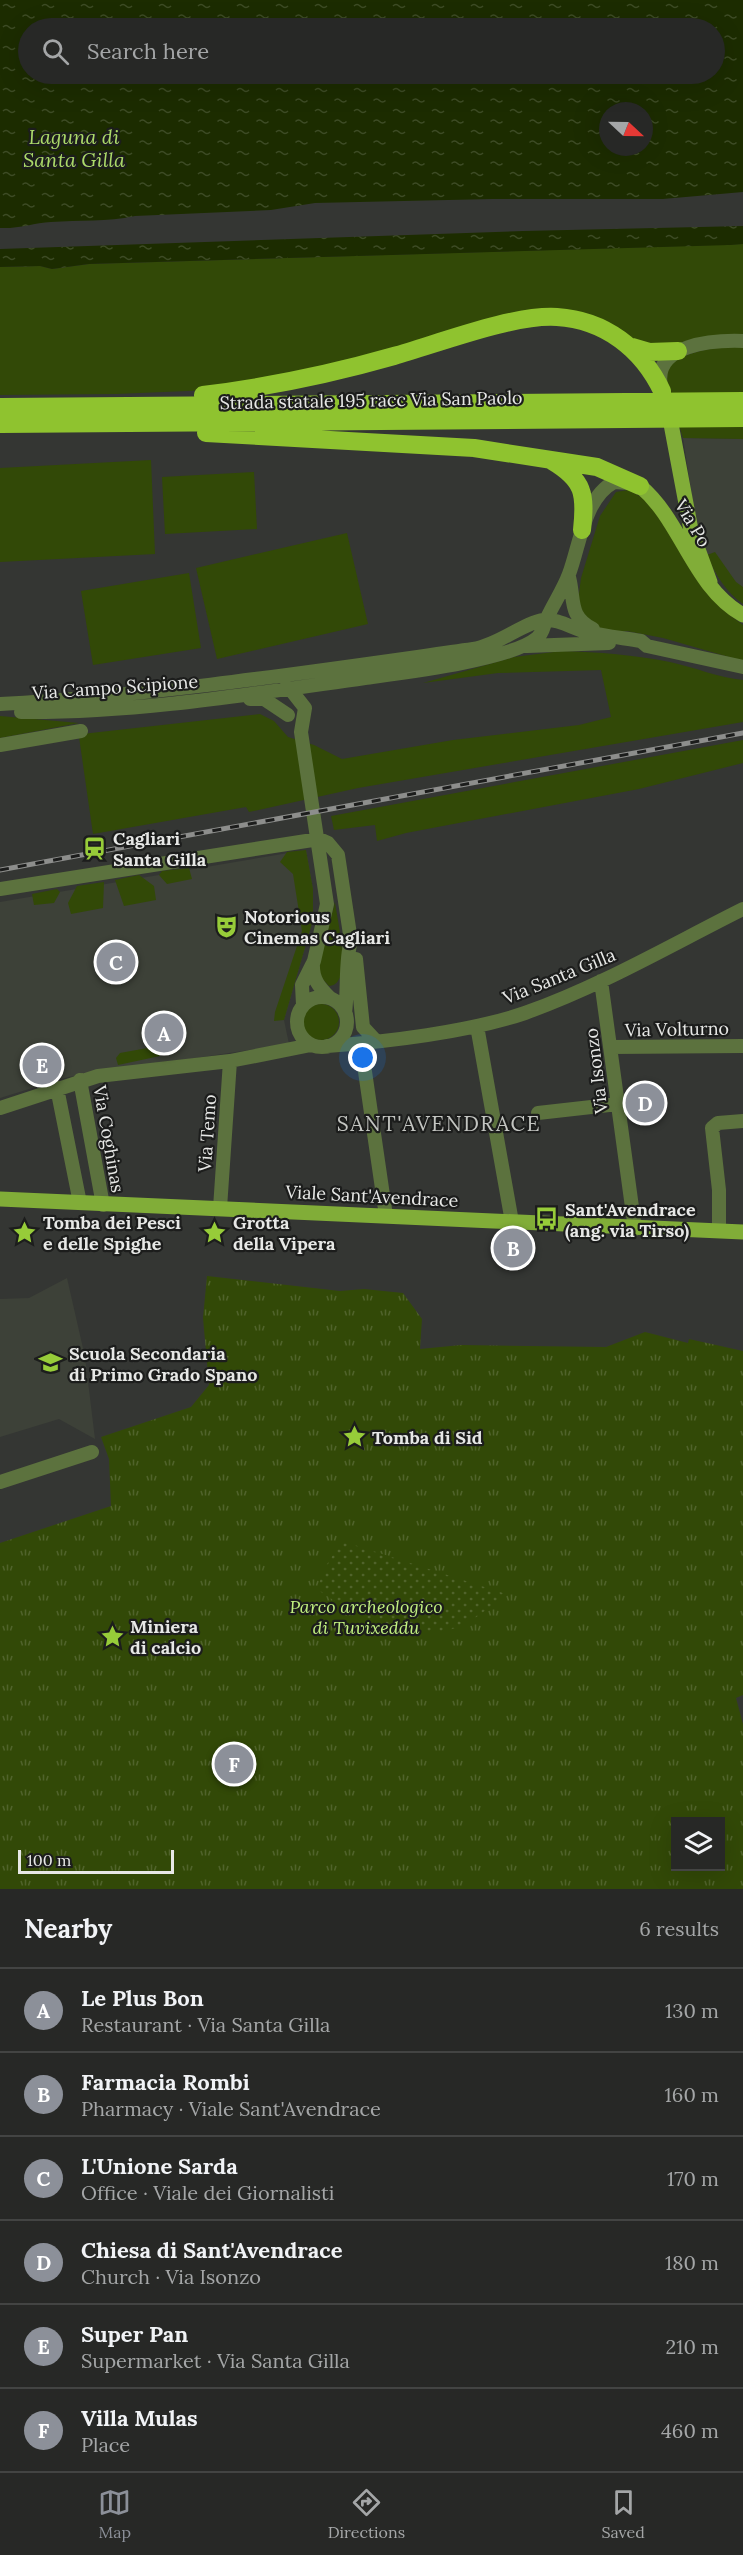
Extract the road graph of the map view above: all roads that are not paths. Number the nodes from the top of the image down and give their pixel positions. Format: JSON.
{"nodes":[{"id":1,"x":743,"y":341,"type":"edge"},
{"id":2,"x":632,"y":347,"type":"junction"},
{"id":3,"x":678,"y":351,"type":"junction"},
{"id":4,"x":662,"y":391,"type":"junction"},
{"id":5,"x":0,"y":400,"type":"edge"},
{"id":6,"x":743,"y":401,"type":"edge"},
{"id":7,"x":0,"y":407,"type":"edge"},
{"id":8,"x":450,"y":411,"type":"junction"},
{"id":9,"x":743,"y":418,"type":"edge"},
{"id":10,"x":0,"y":424,"type":"edge"},
{"id":11,"x":61,"y":424,"type":"junction"},
{"id":12,"x":548,"y":458,"type":"junction"},
{"id":13,"x":640,"y":486,"type":"junction"},
{"id":14,"x":582,"y":530,"type":"junction"},
{"id":15,"x":569,"y":575,"type":"junction"},
{"id":16,"x":710,"y":582,"type":"junction"},
{"id":17,"x":743,"y":615,"type":"edge"},
{"id":18,"x":546,"y":619,"type":"junction"},
{"id":19,"x":607,"y":636,"type":"junction"},
{"id":20,"x":582,"y":643,"type":"junction"},
{"id":21,"x":519,"y":646,"type":"junction"},
{"id":22,"x":647,"y":646,"type":"junction"},
{"id":23,"x":348,"y":666,"type":"junction"},
{"id":24,"x":743,"y":667,"type":"edge"},
{"id":25,"x":414,"y":671,"type":"junction"},
{"id":26,"x":223,"y":683,"type":"junction"},
{"id":27,"x":291,"y":688,"type":"junction"},
{"id":28,"x":232,"y":695,"type":"junction"},
{"id":29,"x":0,"y":706,"type":"edge"},
{"id":30,"x":305,"y":708,"type":"junction"},
{"id":31,"x":288,"y":715,"type":"junction"},
{"id":32,"x":81,"y":731,"type":"dead end"},
{"id":33,"x":302,"y":732,"type":"junction"},
{"id":34,"x":0,"y":745,"type":"edge"},
{"id":35,"x":0,"y":889,"type":"edge"},
{"id":36,"x":743,"y":909,"type":"edge"},
{"id":37,"x":351,"y":941,"type":"junction"},
{"id":38,"x":314,"y":961,"type":"junction"},
{"id":39,"x":601,"y":981,"type":"junction"},
{"id":40,"x":330,"y":998,"type":"junction"},
{"id":41,"x":303,"y":1005,"type":"junction"},
{"id":42,"x":346,"y":1020,"type":"junction"},
{"id":43,"x":477,"y":1026,"type":"junction"},
{"id":44,"x":376,"y":1041,"type":"junction"},
{"id":45,"x":361,"y":1044,"type":"junction"},
{"id":46,"x":311,"y":1045,"type":"junction"},
{"id":47,"x":327,"y":1046,"type":"junction"},
{"id":48,"x":743,"y":1046,"type":"edge"},
{"id":49,"x":611,"y":1047,"type":"junction"},
{"id":50,"x":230,"y":1061,"type":"junction"},
{"id":51,"x":80,"y":1080,"type":"junction"},
{"id":52,"x":57,"y":1088,"type":"junction"},
{"id":53,"x":618,"y":1104,"type":"junction"},
{"id":54,"x":0,"y":1108,"type":"edge"},
{"id":55,"x":538,"y":1113,"type":"dead end"},
{"id":56,"x":743,"y":1121,"type":"edge"},
{"id":57,"x":0,"y":1199,"type":"edge"},
{"id":58,"x":80,"y":1203,"type":"junction"},
{"id":59,"x":103,"y":1205,"type":"junction"},
{"id":60,"x":220,"y":1208,"type":"junction"},
{"id":61,"x":386,"y":1216,"type":"junction"},
{"id":62,"x":512,"y":1222,"type":"junction"},
{"id":63,"x":635,"y":1229,"type":"junction"},
{"id":64,"x":719,"y":1231,"type":"junction"},
{"id":65,"x":743,"y":1232,"type":"edge"},
{"id":66,"x":92,"y":1452,"type":"dead end"},
{"id":67,"x":0,"y":1482,"type":"edge"}],
"edges":[{"from":1,"to":3,"type":"street"},
{"from":2,"to":3,"type":"highway"},
{"from":2,"to":4,"type":"highway"},
{"from":2,"to":5,"type":"highway"},
{"from":3,"to":4,"type":"street"},
{"from":4,"to":16,"type":"main road","name":"Via Po"},
{"from":6,"to":8,"type":"highway","name":"Strada statale 195 racc Via San Paolo"},
{"from":7,"to":8,"type":"highway","name":"Strada statale 195 racc Via San Paolo"},
{"from":8,"to":9,"type":"highway","name":"Strada statale 195 racc Via San Paolo"},
{"from":8,"to":11,"type":"highway","name":"Strada statale 195 racc Via San Paolo"},
{"from":10,"to":11,"type":"highway","name":"Strada statale 195 racc Via San Paolo"},
{"from":11,"to":12,"type":"highway"},
{"from":12,"to":13,"type":"highway"},
{"from":12,"to":14,"type":"highway"},
{"from":13,"to":14,"type":"street"},
{"from":13,"to":16,"type":"main road","name":"Via Po"},
{"from":14,"to":15,"type":"street"},
{"from":15,"to":18,"type":"street"},
{"from":15,"to":19,"type":"street"},
{"from":16,"to":17,"type":"main road","name":"Via Po"},
{"from":18,"to":19,"type":"street"},
{"from":18,"to":20,"type":"street"},
{"from":18,"to":21,"type":"street","name":"Via Campo Scipione"},
{"from":18,"to":23,"type":"street","name":"Via Campo Scipione"},
{"from":19,"to":22,"type":"street"},
{"from":20,"to":21,"type":"street"},
{"from":20,"to":22,"type":"street"},
{"from":21,"to":25,"type":"street","name":"Via Campo Scipione"},
{"from":22,"to":24,"type":"street"},
{"from":23,"to":26,"type":"street","name":"Via Campo Scipione"},
{"from":23,"to":27,"type":"street","name":"Via Campo Scipione"},
{"from":25,"to":27,"type":"street","name":"Via Campo Scipione"},
{"from":25,"to":30,"type":"street","name":"Via Campo Scipione"},
{"from":26,"to":27,"type":"street","name":"Via Campo Scipione"},
{"from":26,"to":29,"type":"street","name":"Via Campo Scipione"},
{"from":27,"to":28,"type":"street","name":"Via Campo Scipione"},
{"from":27,"to":30,"type":"street"},
{"from":27,"to":31,"type":"street"},
{"from":28,"to":29,"type":"street","name":"Via Campo Scipione"},
{"from":28,"to":31,"type":"street","name":"Via Campo Scipione"},
{"from":30,"to":33,"type":"street"},
{"from":31,"to":33,"type":"street","name":"Via Campo Scipione"},
{"from":32,"to":34,"type":"street"},
{"from":33,"to":38,"type":"street"},
{"from":35,"to":37,"type":"street"},
{"from":36,"to":39,"type":"street","name":"Via Santa Gilla"},
{"from":37,"to":42,"type":"street"},
{"from":37,"to":44,"type":"street"},
{"from":38,"to":40,"type":"street"},
{"from":38,"to":41,"type":"street"},
{"from":39,"to":43,"type":"street","name":"Via Santa Gilla"},
{"from":39,"to":49,"type":"street","name":"Via Isonzo"},
{"from":40,"to":41,"type":"street"},
{"from":40,"to":42,"type":"street"},
{"from":41,"to":46,"type":"street"},
{"from":42,"to":44,"type":"street"},
{"from":42,"to":47,"type":"street"},
{"from":43,"to":44,"type":"street","name":"Via Santa Gilla"},
{"from":43,"to":62,"type":"street"},
{"from":44,"to":45,"type":"street","name":"Via Santa Gilla"},
{"from":45,"to":47,"type":"street","name":"Via Santa Gilla"},
{"from":45,"to":61,"type":"street"},
{"from":46,"to":47,"type":"street","name":"Via Santa Gilla"},
{"from":46,"to":50,"type":"street","name":"Via Santa Gilla"},
{"from":48,"to":49,"type":"street","name":"Via Volturno"},
{"from":49,"to":53,"type":"street","name":"Via Isonzo"},
{"from":50,"to":51,"type":"street","name":"Via Santa Gilla"},
{"from":50,"to":60,"type":"street","name":"Via Temo"},
{"from":51,"to":52,"type":"street","name":"Via Santa Gilla"},
{"from":51,"to":59,"type":"street","name":"Via Coghinas"},
{"from":52,"to":54,"type":"street","name":"Via Santa Gilla"},
{"from":52,"to":58,"type":"street"},
{"from":53,"to":55,"type":"street"},
{"from":53,"to":63,"type":"street","name":"Via Isonzo"},
{"from":56,"to":64,"type":"street"},
{"from":57,"to":58,"type":"main road","name":"Viale Sant'Avendrace"},
{"from":58,"to":59,"type":"main road","name":"Viale Sant'Avendrace"},
{"from":59,"to":60,"type":"main road","name":"Viale Sant'Avendrace"},
{"from":60,"to":61,"type":"main road","name":"Viale Sant'Avendrace"},
{"from":61,"to":62,"type":"main road","name":"Viale Sant'Avendrace"},
{"from":62,"to":63,"type":"main road","name":"Viale Sant'Avendrace"},
{"from":63,"to":64,"type":"main road","name":"Viale Sant'Avendrace"},
{"from":64,"to":65,"type":"main road","name":"Viale Sant'Avendrace"},
{"from":66,"to":67,"type":"street"}]}
